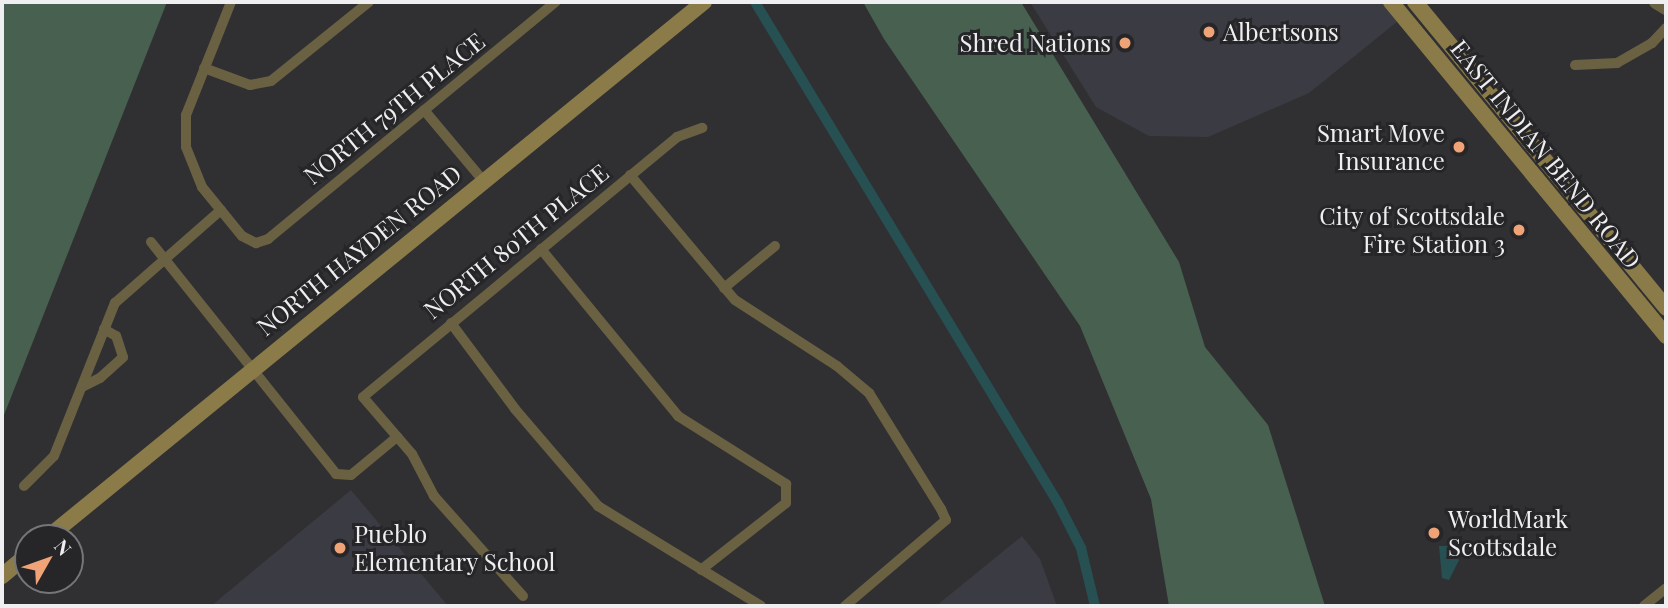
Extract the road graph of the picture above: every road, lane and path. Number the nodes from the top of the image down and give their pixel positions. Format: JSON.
{"nodes":[{"id":1,"x":230,"y":2,"type":"edge"},
{"id":2,"x":369,"y":2,"type":"edge"},
{"id":3,"x":556,"y":2,"type":"edge"},
{"id":4,"x":704,"y":2,"type":"edge"},
{"id":5,"x":1391,"y":2,"type":"edge"},
{"id":6,"x":1415,"y":2,"type":"edge"},
{"id":7,"x":1656,"y":2,"type":"edge"},
{"id":8,"x":1666,"y":8,"type":"edge"},
{"id":9,"x":1666,"y":28,"type":"edge"},
{"id":10,"x":1575,"y":65,"type":"dead end"},
{"id":11,"x":204,"y":68,"type":"junction"},
{"id":12,"x":424,"y":110,"type":"junction"},
{"id":13,"x":702,"y":128,"type":"dead end"},
{"id":14,"x":630,"y":175,"type":"junction"},
{"id":15,"x":482,"y":179,"type":"junction"},
{"id":16,"x":221,"y":210,"type":"junction"},
{"id":17,"x":151,"y":242,"type":"dead end"},
{"id":18,"x":775,"y":246,"type":"dead end"},
{"id":19,"x":541,"y":249,"type":"junction"},
{"id":20,"x":163,"y":258,"type":"junction"},
{"id":21,"x":724,"y":288,"type":"junction"},
{"id":22,"x":1666,"y":308,"type":"edge"},
{"id":23,"x":451,"y":323,"type":"junction"},
{"id":24,"x":104,"y":329,"type":"junction"},
{"id":25,"x":1666,"y":336,"type":"edge"},
{"id":26,"x":251,"y":369,"type":"junction"},
{"id":27,"x":82,"y":387,"type":"junction"},
{"id":28,"x":397,"y":437,"type":"junction"},
{"id":29,"x":24,"y":486,"type":"dead end"},
{"id":30,"x":64,"y":524,"type":"edge"},
{"id":31,"x":701,"y":570,"type":"junction"},
{"id":32,"x":1666,"y":588,"type":"edge"},
{"id":33,"x":523,"y":596,"type":"dead end"},
{"id":34,"x":761,"y":606,"type":"edge"},
{"id":35,"x":845,"y":606,"type":"edge"},
{"id":36,"x":1644,"y":606,"type":"edge"}],
"edges":[{"from":1,"to":11,"type":"street"},
{"from":2,"to":11,"type":"street"},
{"from":3,"to":12,"type":"street","name":"NORTH 79TH PLACE"},
{"from":4,"to":15,"type":"main road","name":"NORTH HAYDEN ROAD"},
{"from":5,"to":25,"type":"main road","name":"EAST INDIAN BEND ROAD"},
{"from":6,"to":22,"type":"main road","name":"EAST INDIAN BEND ROAD"},
{"from":7,"to":8,"type":"street"},
{"from":9,"to":10,"type":"street"},
{"from":11,"to":16,"type":"street"},
{"from":12,"to":15,"type":"street"},
{"from":12,"to":16,"type":"street","name":"NORTH 79TH PLACE"},
{"from":13,"to":14,"type":"street","name":"NORTH 80TH PLACE"},
{"from":14,"to":19,"type":"street","name":"NORTH 80TH PLACE"},
{"from":14,"to":21,"type":"street"},
{"from":15,"to":26,"type":"main road","name":"NORTH HAYDEN ROAD"},
{"from":16,"to":20,"type":"street"},
{"from":17,"to":20,"type":"street"},
{"from":18,"to":21,"type":"street"},
{"from":19,"to":23,"type":"street","name":"NORTH 80TH PLACE"},
{"from":19,"to":31,"type":"street"},
{"from":20,"to":24,"type":"street"},
{"from":20,"to":26,"type":"street"},
{"from":21,"to":35,"type":"street"},
{"from":23,"to":28,"type":"street","name":"NORTH 80TH PLACE"},
{"from":23,"to":31,"type":"street"},
{"from":24,"to":27,"type":"street"},
{"from":24,"to":27,"type":"street"},
{"from":26,"to":28,"type":"street"},
{"from":26,"to":30,"type":"main road","name":"NORTH HAYDEN ROAD"},
{"from":27,"to":29,"type":"street"},
{"from":28,"to":33,"type":"street"},
{"from":31,"to":34,"type":"street"},
{"from":32,"to":36,"type":"street"}]}
